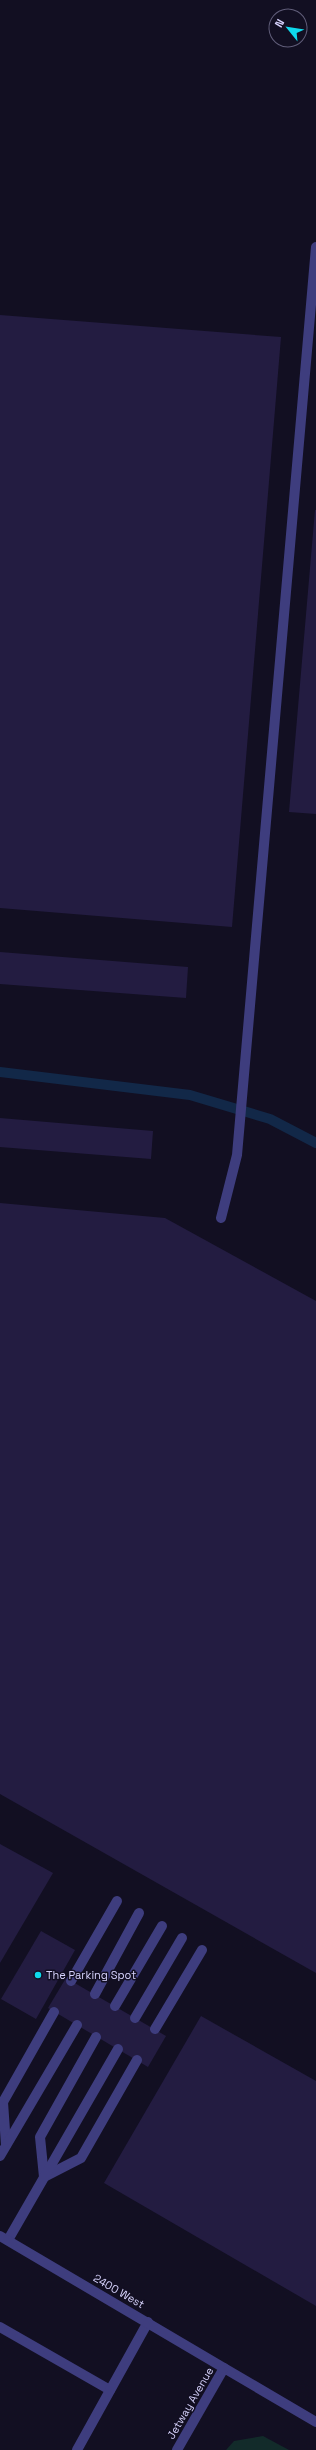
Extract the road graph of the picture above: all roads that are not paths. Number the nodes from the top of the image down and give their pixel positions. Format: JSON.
{"nodes":[{"id":1,"x":316,"y":247,"type":"edge"},
{"id":2,"x":221,"y":1218,"type":"dead end"},
{"id":3,"x":117,"y":1901,"type":"dead end"},
{"id":4,"x":139,"y":1913,"type":"dead end"},
{"id":5,"x":162,"y":1926,"type":"dead end"},
{"id":6,"x":182,"y":1938,"type":"dead end"},
{"id":7,"x":202,"y":1950,"type":"dead end"},
{"id":8,"x":71,"y":1981,"type":"dead end"},
{"id":9,"x":95,"y":1994,"type":"dead end"},
{"id":10,"x":115,"y":2006,"type":"dead end"},
{"id":11,"x":54,"y":2012,"type":"dead end"},
{"id":12,"x":135,"y":2018,"type":"dead end"},
{"id":13,"x":77,"y":2025,"type":"dead end"},
{"id":14,"x":155,"y":2029,"type":"dead end"},
{"id":15,"x":96,"y":2037,"type":"dead end"},
{"id":16,"x":118,"y":2049,"type":"dead end"},
{"id":17,"x":137,"y":2060,"type":"dead end"},
{"id":18,"x":6,"y":2145,"type":"junction"},
{"id":19,"x":0,"y":2156,"type":"edge"},
{"id":20,"x":44,"y":2177,"type":"junction"},
{"id":21,"x":4,"y":2238,"type":"edge"},
{"id":22,"x":148,"y":2322,"type":"junction"},
{"id":23,"x":0,"y":2327,"type":"edge"},
{"id":24,"x":224,"y":2368,"type":"junction"},
{"id":25,"x":110,"y":2390,"type":"junction"},
{"id":26,"x":316,"y":2422,"type":"edge"},
{"id":27,"x":77,"y":2450,"type":"edge"},
{"id":28,"x":177,"y":2450,"type":"edge"}],
"edges":[{"from":1,"to":2,"type":"street"},
{"from":3,"to":8,"type":"street"},
{"from":4,"to":9,"type":"street"},
{"from":5,"to":10,"type":"street"},
{"from":6,"to":12,"type":"street"},
{"from":7,"to":14,"type":"street"},
{"from":11,"to":18,"type":"street"},
{"from":13,"to":18,"type":"street"},
{"from":15,"to":20,"type":"street"},
{"from":16,"to":20,"type":"street"},
{"from":17,"to":20,"type":"street"},
{"from":18,"to":19,"type":"street"},
{"from":20,"to":21,"type":"street"},
{"from":21,"to":22,"type":"street","name":"2400 West"},
{"from":22,"to":24,"type":"street","name":"2400 West"},
{"from":22,"to":25,"type":"street"},
{"from":23,"to":25,"type":"street"},
{"from":24,"to":26,"type":"street","name":"2400 West"},
{"from":24,"to":28,"type":"street","name":"Jetway Avenue"},
{"from":25,"to":27,"type":"street"}]}
